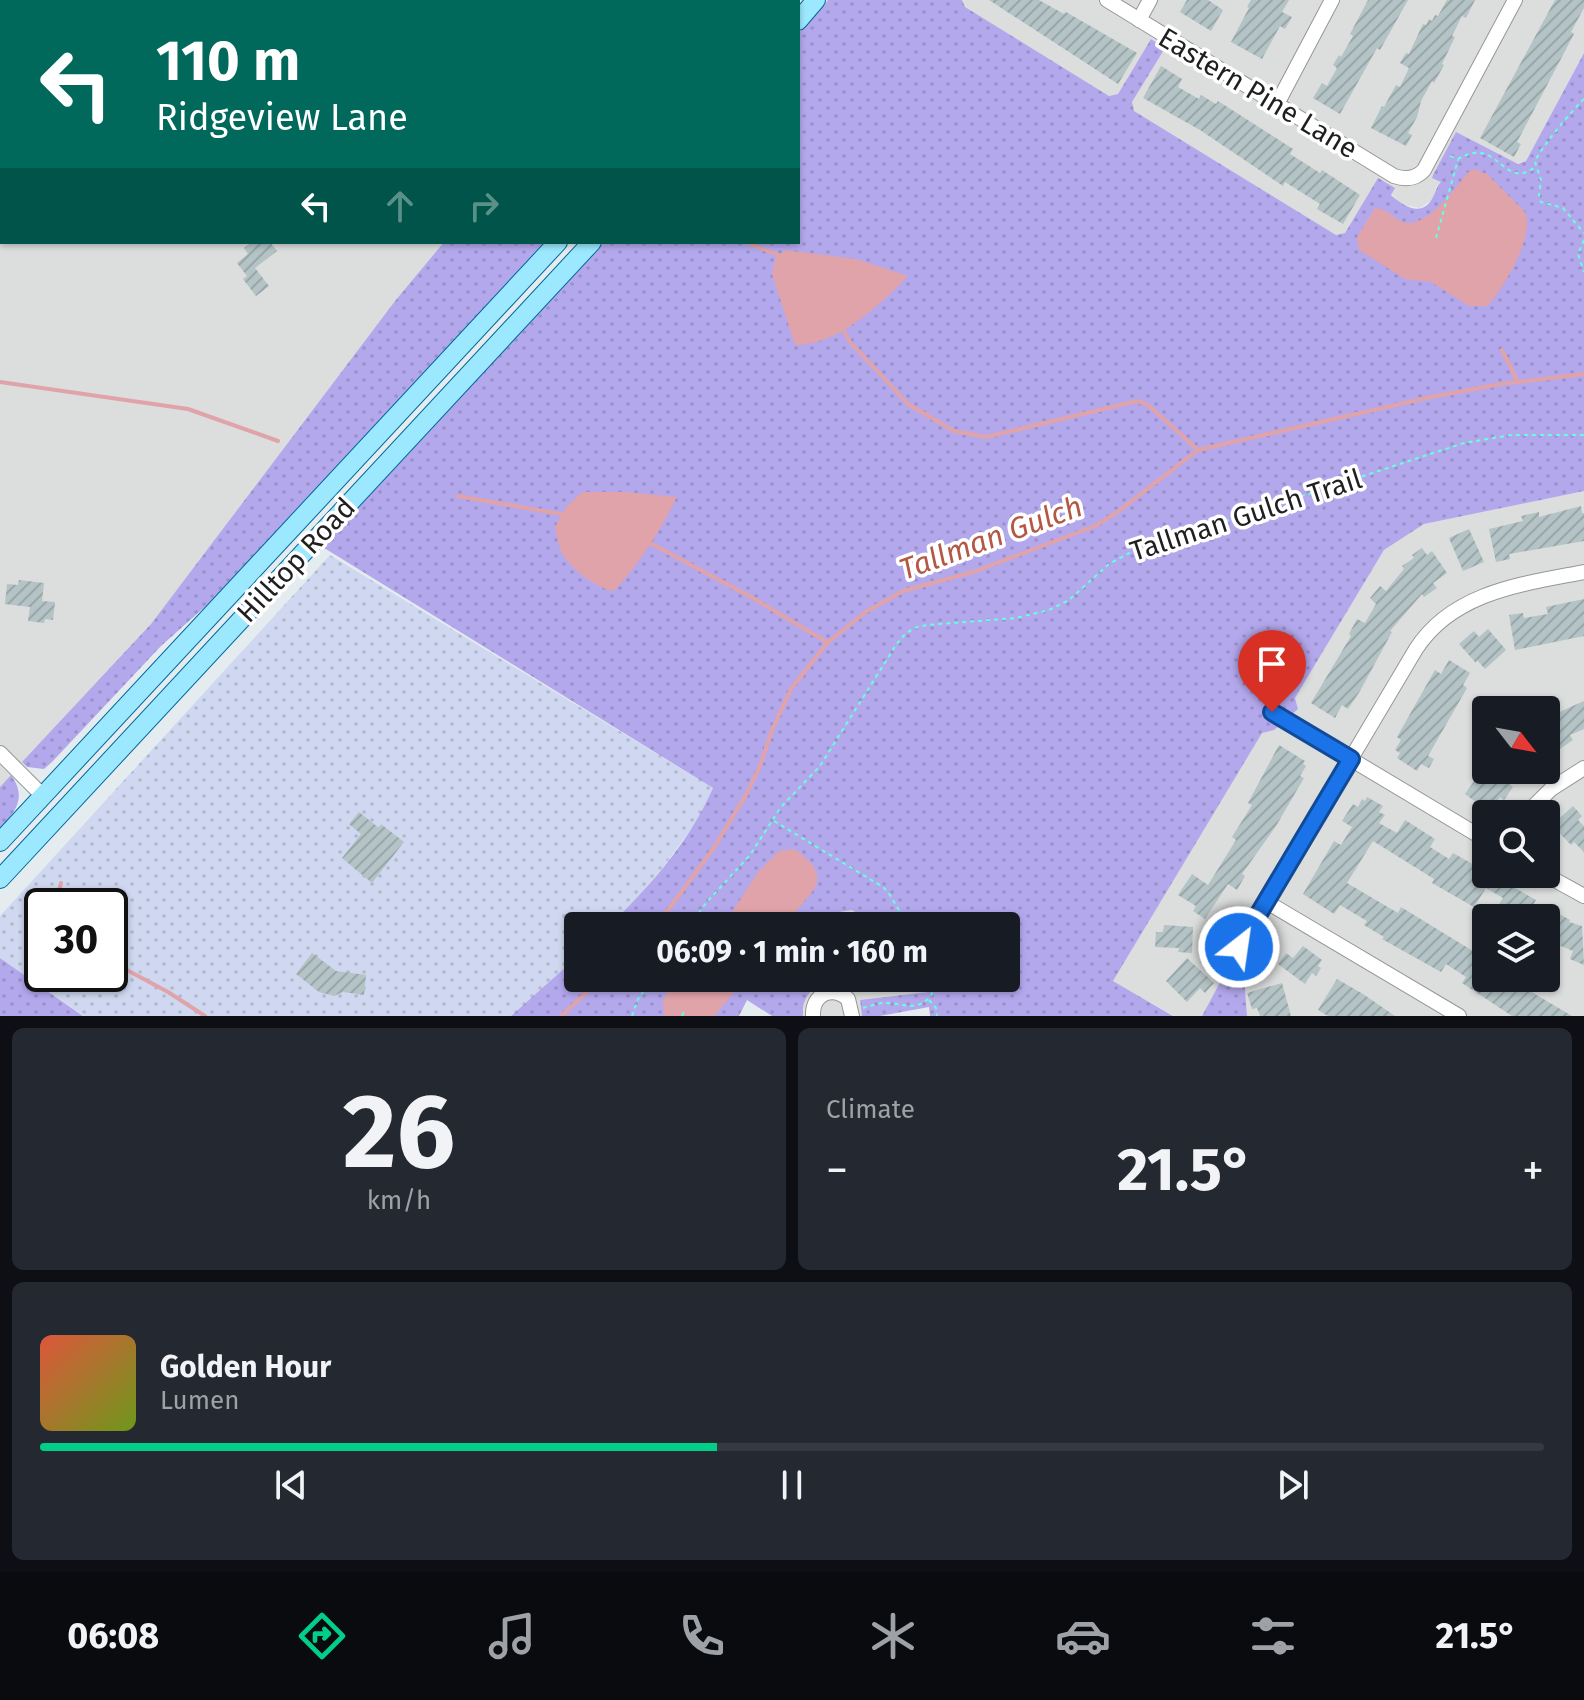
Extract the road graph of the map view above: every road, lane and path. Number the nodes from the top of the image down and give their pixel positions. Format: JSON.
{"nodes":[{"id":1,"x":816,"y":0,"type":"edge"},
{"id":2,"x":1107,"y":0,"type":"edge"},
{"id":3,"x":1150,"y":0,"type":"edge"},
{"id":4,"x":1332,"y":0,"type":"edge"},
{"id":5,"x":1515,"y":0,"type":"edge"},
{"id":6,"x":800,"y":19,"type":"edge"},
{"id":7,"x":1139,"y":20,"type":"junction"},
{"id":8,"x":1584,"y":99,"type":"edge"},
{"id":9,"x":1277,"y":104,"type":"junction"},
{"id":10,"x":1450,"y":156,"type":"dead end"},
{"id":11,"x":1458,"y":159,"type":"junction"},
{"id":12,"x":1535,"y":167,"type":"junction"},
{"id":13,"x":1584,"y":233,"type":"edge"},
{"id":14,"x":1436,"y":238,"type":"dead end"},
{"id":15,"x":1584,"y":240,"type":"edge"},
{"id":16,"x":556,"y":244,"type":"edge"},
{"id":17,"x":590,"y":244,"type":"edge"},
{"id":18,"x":1584,"y":272,"type":"edge"},
{"id":19,"x":1584,"y":435,"type":"edge"},
{"id":20,"x":1584,"y":572,"type":"edge"},
{"id":21,"x":1272,"y":712,"type":"dead end"},
{"id":22,"x":0,"y":753,"type":"edge"},
{"id":23,"x":1351,"y":759,"type":"junction"},
{"id":24,"x":1584,"y":768,"type":"edge"},
{"id":25,"x":43,"y":796,"type":"junction"},
{"id":26,"x":1540,"y":800,"type":"edge"},
{"id":27,"x":773,"y":821,"type":"junction"},
{"id":28,"x":1472,"y":832,"type":"edge"},
{"id":29,"x":0,"y":842,"type":"edge"},
{"id":30,"x":0,"y":879,"type":"edge"},
{"id":31,"x":1560,"y":883,"type":"edge"},
{"id":32,"x":1584,"y":896,"type":"edge"},
{"id":33,"x":1265,"y":901,"type":"junction"},
{"id":34,"x":699,"y":912,"type":"edge"},
{"id":35,"x":900,"y":912,"type":"edge"},
{"id":36,"x":1239,"y":947,"type":"dead end"},
{"id":37,"x":643,"y":992,"type":"edge"},
{"id":38,"x":932,"y":992,"type":"edge"},
{"id":39,"x":929,"y":999,"type":"junction"},
{"id":40,"x":856,"y":1012,"type":"edge"},
{"id":41,"x":632,"y":1016,"type":"edge"},
{"id":42,"x":813,"y":1016,"type":"edge"},
{"id":43,"x":937,"y":1016,"type":"edge"},
{"id":44,"x":1459,"y":1016,"type":"edge"}],
"edges":[{"from":1,"to":6,"type":"main road"},
{"from":2,"to":7,"type":"street","name":"Eastern Pine Lane"},
{"from":3,"to":7,"type":"street"},
{"from":4,"to":9,"type":"street"},
{"from":5,"to":9,"type":"street","name":"Eastern Pine Lane"},
{"from":7,"to":9,"type":"street","name":"Eastern Pine Lane"},
{"from":8,"to":12,"type":"path"},
{"from":10,"to":11,"type":"path"},
{"from":11,"to":12,"type":"path"},
{"from":11,"to":14,"type":"path"},
{"from":12,"to":13,"type":"path"},
{"from":15,"to":18,"type":"path"},
{"from":16,"to":25,"type":"main road","name":"Hilltop Road"},
{"from":17,"to":30,"type":"main road","name":"Hilltop Road"},
{"from":19,"to":27,"type":"path","name":"Tallman Gulch Trail"},
{"from":20,"to":23,"type":"street"},
{"from":21,"to":23,"type":"street"},
{"from":22,"to":25,"type":"street"},
{"from":23,"to":28,"type":"street"},
{"from":23,"to":33,"type":"street"},
{"from":24,"to":26,"type":"street"},
{"from":25,"to":29,"type":"main road","name":"Hilltop Road"},
{"from":27,"to":34,"type":"path","name":"Tallman Gulch Trail"},
{"from":27,"to":35,"type":"path"},
{"from":31,"to":32,"type":"street"},
{"from":33,"to":36,"type":"street"},
{"from":33,"to":44,"type":"street"},
{"from":37,"to":41,"type":"path"},
{"from":38,"to":39,"type":"path"},
{"from":39,"to":40,"type":"path"},
{"from":39,"to":43,"type":"path"},
{"from":40,"to":42,"type":"street"}]}
